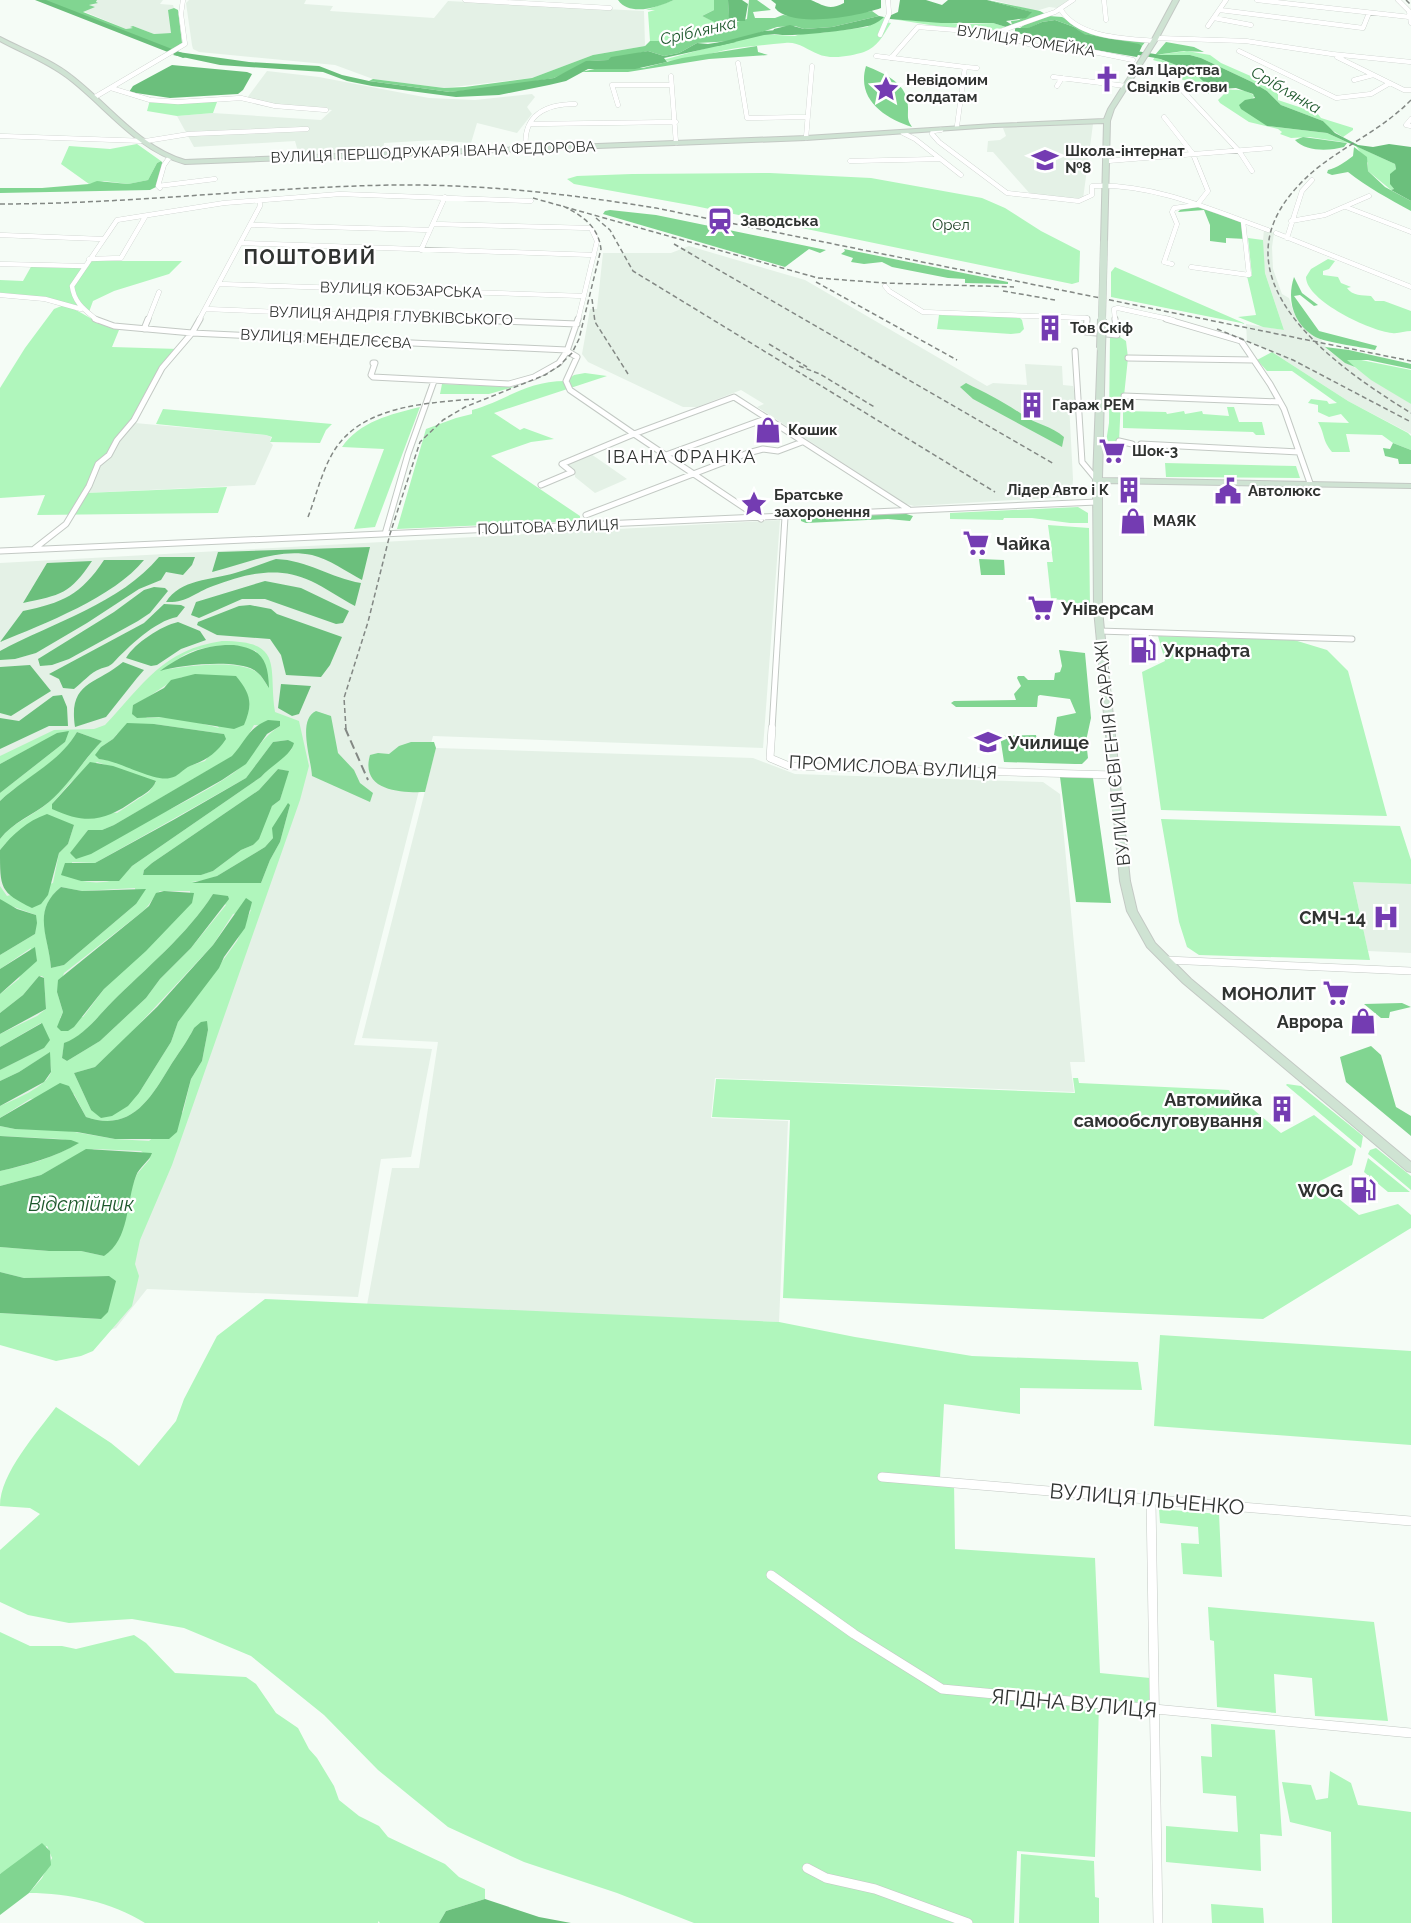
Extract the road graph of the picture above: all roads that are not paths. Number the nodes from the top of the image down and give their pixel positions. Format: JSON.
{"nodes":[{"id":1,"x":183,"y":0,"type":"edge"},
{"id":2,"x":465,"y":0,"type":"edge"},
{"id":3,"x":888,"y":0,"type":"edge"},
{"id":4,"x":1072,"y":0,"type":"edge"},
{"id":5,"x":1104,"y":0,"type":"edge"},
{"id":6,"x":1176,"y":0,"type":"edge"},
{"id":7,"x":1226,"y":0,"type":"edge"},
{"id":8,"x":1257,"y":0,"type":"edge"},
{"id":9,"x":1398,"y":0,"type":"edge"},
{"id":10,"x":609,"y":8,"type":"dead end"},
{"id":11,"x":1061,"y":10,"type":"junction"},
{"id":12,"x":1220,"y":10,"type":"junction"},
{"id":13,"x":1369,"y":13,"type":"junction"},
{"id":14,"x":1410,"y":17,"type":"edge"},
{"id":15,"x":1214,"y":18,"type":"junction"},
{"id":16,"x":1106,"y":20,"type":"dead end"},
{"id":17,"x":1411,"y":23,"type":"edge"},
{"id":18,"x":1251,"y":25,"type":"dead end"},
{"id":19,"x":1208,"y":26,"type":"dead end"},
{"id":20,"x":995,"y":33,"type":"junction"},
{"id":21,"x":880,"y":35,"type":"dead end"},
{"id":22,"x":1,"y":41,"type":"edge"},
{"id":23,"x":1154,"y":41,"type":"junction"},
{"id":24,"x":1239,"y":51,"type":"dead end"},
{"id":25,"x":1332,"y":54,"type":"junction"},
{"id":26,"x":876,"y":56,"type":"dead end"},
{"id":27,"x":891,"y":58,"type":"junction"},
{"id":28,"x":1133,"y":60,"type":"dead end"},
{"id":29,"x":1411,"y":62,"type":"edge"},
{"id":30,"x":738,"y":63,"type":"dead end"},
{"id":31,"x":812,"y":66,"type":"dead end"},
{"id":32,"x":964,"y":67,"type":"junction"},
{"id":33,"x":977,"y":68,"type":"dead end"},
{"id":34,"x":1373,"y":75,"type":"junction"},
{"id":35,"x":671,"y":76,"type":"dead end"},
{"id":36,"x":1053,"y":77,"type":"dead end"},
{"id":37,"x":1062,"y":78,"type":"junction"},
{"id":38,"x":1354,"y":80,"type":"dead end"},
{"id":39,"x":1390,"y":83,"type":"junction"},
{"id":40,"x":670,"y":85,"type":"junction"},
{"id":41,"x":1163,"y":85,"type":"dead end"},
{"id":42,"x":1057,"y":86,"type":"dead end"},
{"id":43,"x":1126,"y":86,"type":"junction"},
{"id":44,"x":111,"y":88,"type":"junction"},
{"id":45,"x":1411,"y":90,"type":"edge"},
{"id":46,"x":95,"y":97,"type":"junction"},
{"id":47,"x":575,"y":104,"type":"dead end"},
{"id":48,"x":618,"y":105,"type":"dead end"},
{"id":49,"x":326,"y":110,"type":"dead end"},
{"id":50,"x":806,"y":117,"type":"junction"},
{"id":51,"x":1164,"y":117,"type":"dead end"},
{"id":52,"x":1411,"y":119,"type":"edge"},
{"id":53,"x":1107,"y":121,"type":"junction"},
{"id":54,"x":676,"y":122,"type":"junction"},
{"id":55,"x":531,"y":124,"type":"junction"},
{"id":56,"x":994,"y":124,"type":"junction"},
{"id":57,"x":957,"y":126,"type":"junction"},
{"id":58,"x":1411,"y":126,"type":"edge"},
{"id":59,"x":307,"y":129,"type":"dead end"},
{"id":60,"x":904,"y":133,"type":"junction"},
{"id":61,"x":0,"y":136,"type":"edge"},
{"id":62,"x":806,"y":138,"type":"junction"},
{"id":63,"x":146,"y":141,"type":"junction"},
{"id":64,"x":676,"y":143,"type":"junction"},
{"id":65,"x":1270,"y":148,"type":"dead end"},
{"id":66,"x":526,"y":149,"type":"junction"},
{"id":67,"x":1239,"y":151,"type":"junction"},
{"id":68,"x":1193,"y":154,"type":"junction"},
{"id":69,"x":170,"y":158,"type":"junction"},
{"id":70,"x":939,"y":159,"type":"junction"},
{"id":71,"x":1107,"y":160,"type":"junction"},
{"id":72,"x":850,"y":161,"type":"dead end"},
{"id":73,"x":1252,"y":171,"type":"dead end"},
{"id":74,"x":961,"y":175,"type":"dead end"},
{"id":75,"x":215,"y":179,"type":"dead end"},
{"id":76,"x":1312,"y":180,"type":"dead end"},
{"id":77,"x":1106,"y":184,"type":"junction"},
{"id":78,"x":1369,"y":196,"type":"dead end"},
{"id":79,"x":445,"y":197,"type":"junction"},
{"id":80,"x":1204,"y":198,"type":"junction"},
{"id":81,"x":1183,"y":199,"type":"junction"},
{"id":82,"x":260,"y":201,"type":"junction"},
{"id":83,"x":531,"y":201,"type":"dead end"},
{"id":84,"x":1199,"y":203,"type":"junction"},
{"id":85,"x":1346,"y":207,"type":"junction"},
{"id":86,"x":145,"y":217,"type":"junction"},
{"id":87,"x":1243,"y":220,"type":"junction"},
{"id":88,"x":1291,"y":221,"type":"junction"},
{"id":89,"x":433,"y":224,"type":"junction"},
{"id":90,"x":250,"y":225,"type":"junction"},
{"id":91,"x":430,"y":230,"type":"junction"},
{"id":92,"x":1268,"y":230,"type":"dead end"},
{"id":93,"x":1411,"y":232,"type":"edge"},
{"id":94,"x":1276,"y":233,"type":"dead end"},
{"id":95,"x":0,"y":235,"type":"edge"},
{"id":96,"x":1287,"y":238,"type":"junction"},
{"id":97,"x":102,"y":239,"type":"junction"},
{"id":98,"x":240,"y":243,"type":"junction"},
{"id":99,"x":421,"y":250,"type":"junction"},
{"id":100,"x":594,"y":255,"type":"junction"},
{"id":101,"x":89,"y":259,"type":"junction"},
{"id":102,"x":0,"y":264,"type":"edge"},
{"id":103,"x":1172,"y":264,"type":"dead end"},
{"id":104,"x":84,"y":266,"type":"junction"},
{"id":105,"x":1191,"y":267,"type":"dead end"},
{"id":106,"x":219,"y":284,"type":"junction"},
{"id":107,"x":885,"y":286,"type":"dead end"},
{"id":108,"x":1411,"y":287,"type":"edge"},
{"id":109,"x":159,"y":292,"type":"dead end"},
{"id":110,"x":0,"y":295,"type":"edge"},
{"id":111,"x":584,"y":296,"type":"junction"},
{"id":112,"x":206,"y":309,"type":"junction"},
{"id":113,"x":89,"y":312,"type":"junction"},
{"id":114,"x":577,"y":324,"type":"junction"},
{"id":115,"x":144,"y":329,"type":"junction"},
{"id":116,"x":192,"y":333,"type":"junction"},
{"id":117,"x":567,"y":350,"type":"junction"},
{"id":118,"x":1075,"y":351,"type":"dead end"},
{"id":119,"x":1128,"y":358,"type":"dead end"},
{"id":120,"x":1253,"y":360,"type":"junction"},
{"id":121,"x":373,"y":363,"type":"dead end"},
{"id":122,"x":434,"y":381,"type":"junction"},
{"id":123,"x":1124,"y":396,"type":"dead end"},
{"id":124,"x":1280,"y":402,"type":"junction"},
{"id":125,"x":765,"y":419,"type":"junction"},
{"id":126,"x":634,"y":434,"type":"junction"},
{"id":127,"x":1119,"y":441,"type":"dead end"},
{"id":128,"x":802,"y":442,"type":"junction"},
{"id":129,"x":1132,"y":444,"type":"dead end"},
{"id":130,"x":1141,"y":444,"type":"dead end"},
{"id":131,"x":1299,"y":452,"type":"junction"},
{"id":132,"x":666,"y":455,"type":"junction"},
{"id":133,"x":694,"y":474,"type":"junction"},
{"id":134,"x":1097,"y":480,"type":"junction"},
{"id":135,"x":1310,"y":483,"type":"junction"},
{"id":136,"x":541,"y":485,"type":"dead end"},
{"id":137,"x":1411,"y":486,"type":"edge"},
{"id":138,"x":1096,"y":502,"type":"junction"},
{"id":139,"x":909,"y":509,"type":"junction"},
{"id":140,"x":586,"y":515,"type":"dead end"},
{"id":141,"x":785,"y":517,"type":"junction"},
{"id":142,"x":761,"y":519,"type":"junction"},
{"id":143,"x":385,"y":534,"type":"junction"},
{"id":144,"x":34,"y":549,"type":"junction"},
{"id":145,"x":0,"y":550,"type":"edge"},
{"id":146,"x":1099,"y":631,"type":"junction"},
{"id":147,"x":1352,"y":639,"type":"dead end"},
{"id":148,"x":1114,"y":776,"type":"junction"},
{"id":149,"x":1167,"y":960,"type":"junction"},
{"id":150,"x":1411,"y":970,"type":"edge"},
{"id":151,"x":1411,"y":1168,"type":"edge"},
{"id":152,"x":882,"y":1477,"type":"dead end"},
{"id":153,"x":1151,"y":1501,"type":"junction"},
{"id":154,"x":1411,"y":1521,"type":"edge"},
{"id":155,"x":771,"y":1575,"type":"dead end"},
{"id":156,"x":1154,"y":1710,"type":"junction"},
{"id":157,"x":1411,"y":1733,"type":"edge"},
{"id":158,"x":807,"y":1868,"type":"dead end"},
{"id":159,"x":968,"y":1923,"type":"edge"},
{"id":160,"x":1158,"y":1923,"type":"edge"}],
"edges":[{"from":1,"to":44,"type":"street"},
{"from":2,"to":10,"type":"street"},
{"from":3,"to":21,"type":"street"},
{"from":4,"to":11,"type":"street"},
{"from":5,"to":16,"type":"street"},
{"from":6,"to":23,"type":"main road"},
{"from":7,"to":12,"type":"street"},
{"from":8,"to":13,"type":"street"},
{"from":9,"to":14,"type":"street"},
{"from":11,"to":20,"type":"street"},
{"from":11,"to":23,"type":"street"},
{"from":12,"to":13,"type":"street"},
{"from":12,"to":15,"type":"street"},
{"from":13,"to":14,"type":"street"},
{"from":14,"to":17,"type":"street"},
{"from":15,"to":18,"type":"street"},
{"from":15,"to":19,"type":"street"},
{"from":20,"to":27,"type":"street","name":"ВУЛИЦЯ РОМЕЙКА"},
{"from":20,"to":28,"type":"street","name":"ВУЛИЦЯ РОМЕЙКА"},
{"from":22,"to":46,"type":"main road","name":"ВУЛИЦЯ ПЕРШОДРУКАРЯ ІВАНА ФЕДОРОВА"},
{"from":23,"to":25,"type":"street"},
{"from":23,"to":43,"type":"main road"},
{"from":24,"to":39,"type":"street"},
{"from":25,"to":29,"type":"street"},
{"from":25,"to":34,"type":"street"},
{"from":26,"to":27,"type":"street","name":"ВУЛИЦЯ РОМЕЙКА"},
{"from":27,"to":32,"type":"street","name":"ВУЛИЦЯ РОМЕЙКА"},
{"from":30,"to":50,"type":"street"},
{"from":31,"to":50,"type":"street"},
{"from":32,"to":33,"type":"street","name":"ВУЛИЦЯ РОМЕЙКА"},
{"from":32,"to":57,"type":"street","name":"ВУЛИЦЯ РОМЕЙКА"},
{"from":34,"to":38,"type":"street"},
{"from":34,"to":39,"type":"street"},
{"from":35,"to":40,"type":"street"},
{"from":36,"to":37,"type":"street"},
{"from":37,"to":42,"type":"street"},
{"from":37,"to":43,"type":"street"},
{"from":39,"to":45,"type":"street"},
{"from":40,"to":48,"type":"street"},
{"from":40,"to":54,"type":"street"},
{"from":41,"to":67,"type":"street"},
{"from":43,"to":53,"type":"main road"},
{"from":44,"to":46,"type":"street"},
{"from":44,"to":49,"type":"street"},
{"from":46,"to":63,"type":"main road","name":"ВУЛИЦЯ ПЕРШОДРУКАРЯ ІВАНА ФЕДОРОВА"},
{"from":47,"to":55,"type":"street"},
{"from":50,"to":62,"type":"street"},
{"from":51,"to":68,"type":"street"},
{"from":52,"to":58,"type":"street"},
{"from":53,"to":56,"type":"main road"},
{"from":53,"to":71,"type":"main road","name":"ВУЛИЦЯ ЄВГЕНІЯ САРАЖІ"},
{"from":54,"to":55,"type":"street"},
{"from":54,"to":64,"type":"street"},
{"from":55,"to":66,"type":"street"},
{"from":56,"to":57,"type":"main road"},
{"from":56,"to":77,"type":"street"},
{"from":57,"to":60,"type":"main road","name":"ВУЛИЦЯ ПЕРШОДРУКАРЯ ІВАНА ФЕДОРОВА"},
{"from":59,"to":63,"type":"street"},
{"from":60,"to":62,"type":"main road","name":"ВУЛИЦЯ ПЕРШОДРУКАРЯ ІВАНА ФЕДОРОВА"},
{"from":60,"to":70,"type":"street"},
{"from":61,"to":63,"type":"street"},
{"from":62,"to":64,"type":"main road","name":"ВУЛИЦЯ ПЕРШОДРУКАРЯ ІВАНА ФЕДОРОВА"},
{"from":63,"to":69,"type":"main road","name":"ВУЛИЦЯ ПЕРШОДРУКАРЯ ІВАНА ФЕДОРОВА"},
{"from":64,"to":66,"type":"main road","name":"ВУЛИЦЯ ПЕРШОДРУКАРЯ ІВАНА ФЕДОРОВА"},
{"from":65,"to":67,"type":"street"},
{"from":66,"to":69,"type":"main road","name":"ВУЛИЦЯ ПЕРШОДРУКАРЯ ІВАНА ФЕДОРОВА"},
{"from":67,"to":68,"type":"street"},
{"from":67,"to":73,"type":"street"},
{"from":68,"to":71,"type":"street"},
{"from":68,"to":80,"type":"street"},
{"from":69,"to":75,"type":"street"},
{"from":70,"to":72,"type":"street"},
{"from":70,"to":74,"type":"street"},
{"from":71,"to":77,"type":"main road","name":"ВУЛИЦЯ ЄВГЕНІЯ САРАЖІ"},
{"from":76,"to":88,"type":"street"},
{"from":77,"to":81,"type":"street"},
{"from":77,"to":134,"type":"main road","name":"ВУЛИЦЯ ЄВГЕНІЯ САРАЖІ","bridge":true},
{"from":78,"to":85,"type":"street"},
{"from":79,"to":82,"type":"street"},
{"from":79,"to":83,"type":"street"},
{"from":79,"to":89,"type":"street"},
{"from":80,"to":81,"type":"street"},
{"from":80,"to":84,"type":"street"},
{"from":81,"to":84,"type":"street"},
{"from":82,"to":86,"type":"street"},
{"from":82,"to":90,"type":"street"},
{"from":84,"to":87,"type":"street"},
{"from":84,"to":103,"type":"street"},
{"from":85,"to":88,"type":"street"},
{"from":85,"to":93,"type":"street"},
{"from":86,"to":97,"type":"street"},
{"from":86,"to":101,"type":"street"},
{"from":87,"to":92,"type":"street"},
{"from":87,"to":105,"type":"street"},
{"from":88,"to":96,"type":"street"},
{"from":89,"to":91,"type":"street"},
{"from":89,"to":100,"type":"street"},
{"from":90,"to":91,"type":"street"},
{"from":90,"to":98,"type":"street"},
{"from":91,"to":99,"type":"street"},
{"from":94,"to":96,"type":"street"},
{"from":95,"to":97,"type":"street"},
{"from":96,"to":108,"type":"street"},
{"from":97,"to":101,"type":"street"},
{"from":98,"to":99,"type":"street"},
{"from":98,"to":106,"type":"street"},
{"from":99,"to":100,"type":"street"},
{"from":100,"to":111,"type":"street"},
{"from":101,"to":104,"type":"street"},
{"from":102,"to":104,"type":"street"},
{"from":104,"to":113,"type":"street"},
{"from":106,"to":111,"type":"street","name":"ВУЛИЦЯ КОБЗАРСЬКА"},
{"from":106,"to":112,"type":"street"},
{"from":107,"to":120,"type":"street"},
{"from":109,"to":115,"type":"street"},
{"from":110,"to":113,"type":"street","name":"ВУЛИЦЯ МЕНДЕЛЄЄВА"},
{"from":111,"to":114,"type":"street"},
{"from":112,"to":114,"type":"street","name":"ВУЛИЦЯ АНДРІЯ ГЛУВКІВСЬКОГО"},
{"from":112,"to":116,"type":"street"},
{"from":113,"to":115,"type":"street","name":"ВУЛИЦЯ МЕНДЕЛЄЄВА"},
{"from":114,"to":117,"type":"street"},
{"from":115,"to":116,"type":"street","name":"ВУЛИЦЯ МЕНДЕЛЄЄВА"},
{"from":116,"to":117,"type":"street","name":"ВУЛИЦЯ МЕНДЕЛЄЄВА"},
{"from":116,"to":144,"type":"street"},
{"from":117,"to":122,"type":"street"},
{"from":117,"to":126,"type":"street"},
{"from":118,"to":134,"type":"street"},
{"from":119,"to":120,"type":"street"},
{"from":120,"to":124,"type":"street"},
{"from":121,"to":122,"type":"street"},
{"from":122,"to":143,"type":"street"},
{"from":123,"to":124,"type":"street"},
{"from":124,"to":131,"type":"street"},
{"from":125,"to":126,"type":"street"},
{"from":125,"to":128,"type":"street"},
{"from":125,"to":132,"type":"street"},
{"from":126,"to":132,"type":"street"},
{"from":126,"to":136,"type":"street"},
{"from":127,"to":129,"type":"street"},
{"from":128,"to":133,"type":"street"},
{"from":128,"to":139,"type":"street"},
{"from":130,"to":131,"type":"street"},
{"from":131,"to":135,"type":"street"},
{"from":132,"to":133,"type":"street"},
{"from":133,"to":140,"type":"street"},
{"from":133,"to":142,"type":"street"},
{"from":134,"to":135,"type":"main road"},
{"from":134,"to":138,"type":"main road","name":"ВУЛИЦЯ ЄВГЕНІЯ САРАЖІ"},
{"from":135,"to":137,"type":"main road"},
{"from":138,"to":139,"type":"street","name":"ПОШТОВА ВУЛИЦЯ"},
{"from":138,"to":146,"type":"main road","name":"ВУЛИЦЯ ЄВГЕНІЯ САРАЖІ"},
{"from":139,"to":141,"type":"street","name":"ПОШТОВА ВУЛИЦЯ"},
{"from":141,"to":142,"type":"street","name":"ПОШТОВА ВУЛИЦЯ"},
{"from":141,"to":148,"type":"street","name":"ПРОМИСЛОВА ВУЛИЦЯ"},
{"from":142,"to":143,"type":"street","name":"ПОШТОВА ВУЛИЦЯ"},
{"from":143,"to":144,"type":"street","name":"ПОШТОВА ВУЛИЦЯ"},
{"from":144,"to":145,"type":"street","name":"ПОШТОВА ВУЛИЦЯ"},
{"from":146,"to":147,"type":"street"},
{"from":146,"to":148,"type":"main road","name":"ВУЛИЦЯ ЄВГЕНІЯ САРАЖІ"},
{"from":148,"to":149,"type":"main road","name":"ВУЛИЦЯ ЄВГЕНІЯ САРАЖІ"},
{"from":149,"to":150,"type":"street"},
{"from":149,"to":151,"type":"main road","name":"ВУЛИЦЯ ЄВГЕНІЯ САРАЖІ"},
{"from":152,"to":153,"type":"street","name":"ВУЛИЦЯ ІЛЬЧЕНКО"},
{"from":153,"to":154,"type":"street","name":"ВУЛИЦЯ ІЛЬЧЕНКО"},
{"from":153,"to":156,"type":"street"},
{"from":155,"to":156,"type":"street","name":"ЯГІДНА ВУЛИЦЯ"},
{"from":156,"to":157,"type":"street","name":"ЯГІДНА ВУЛИЦЯ"},
{"from":156,"to":160,"type":"street"},
{"from":158,"to":159,"type":"street"}]}
